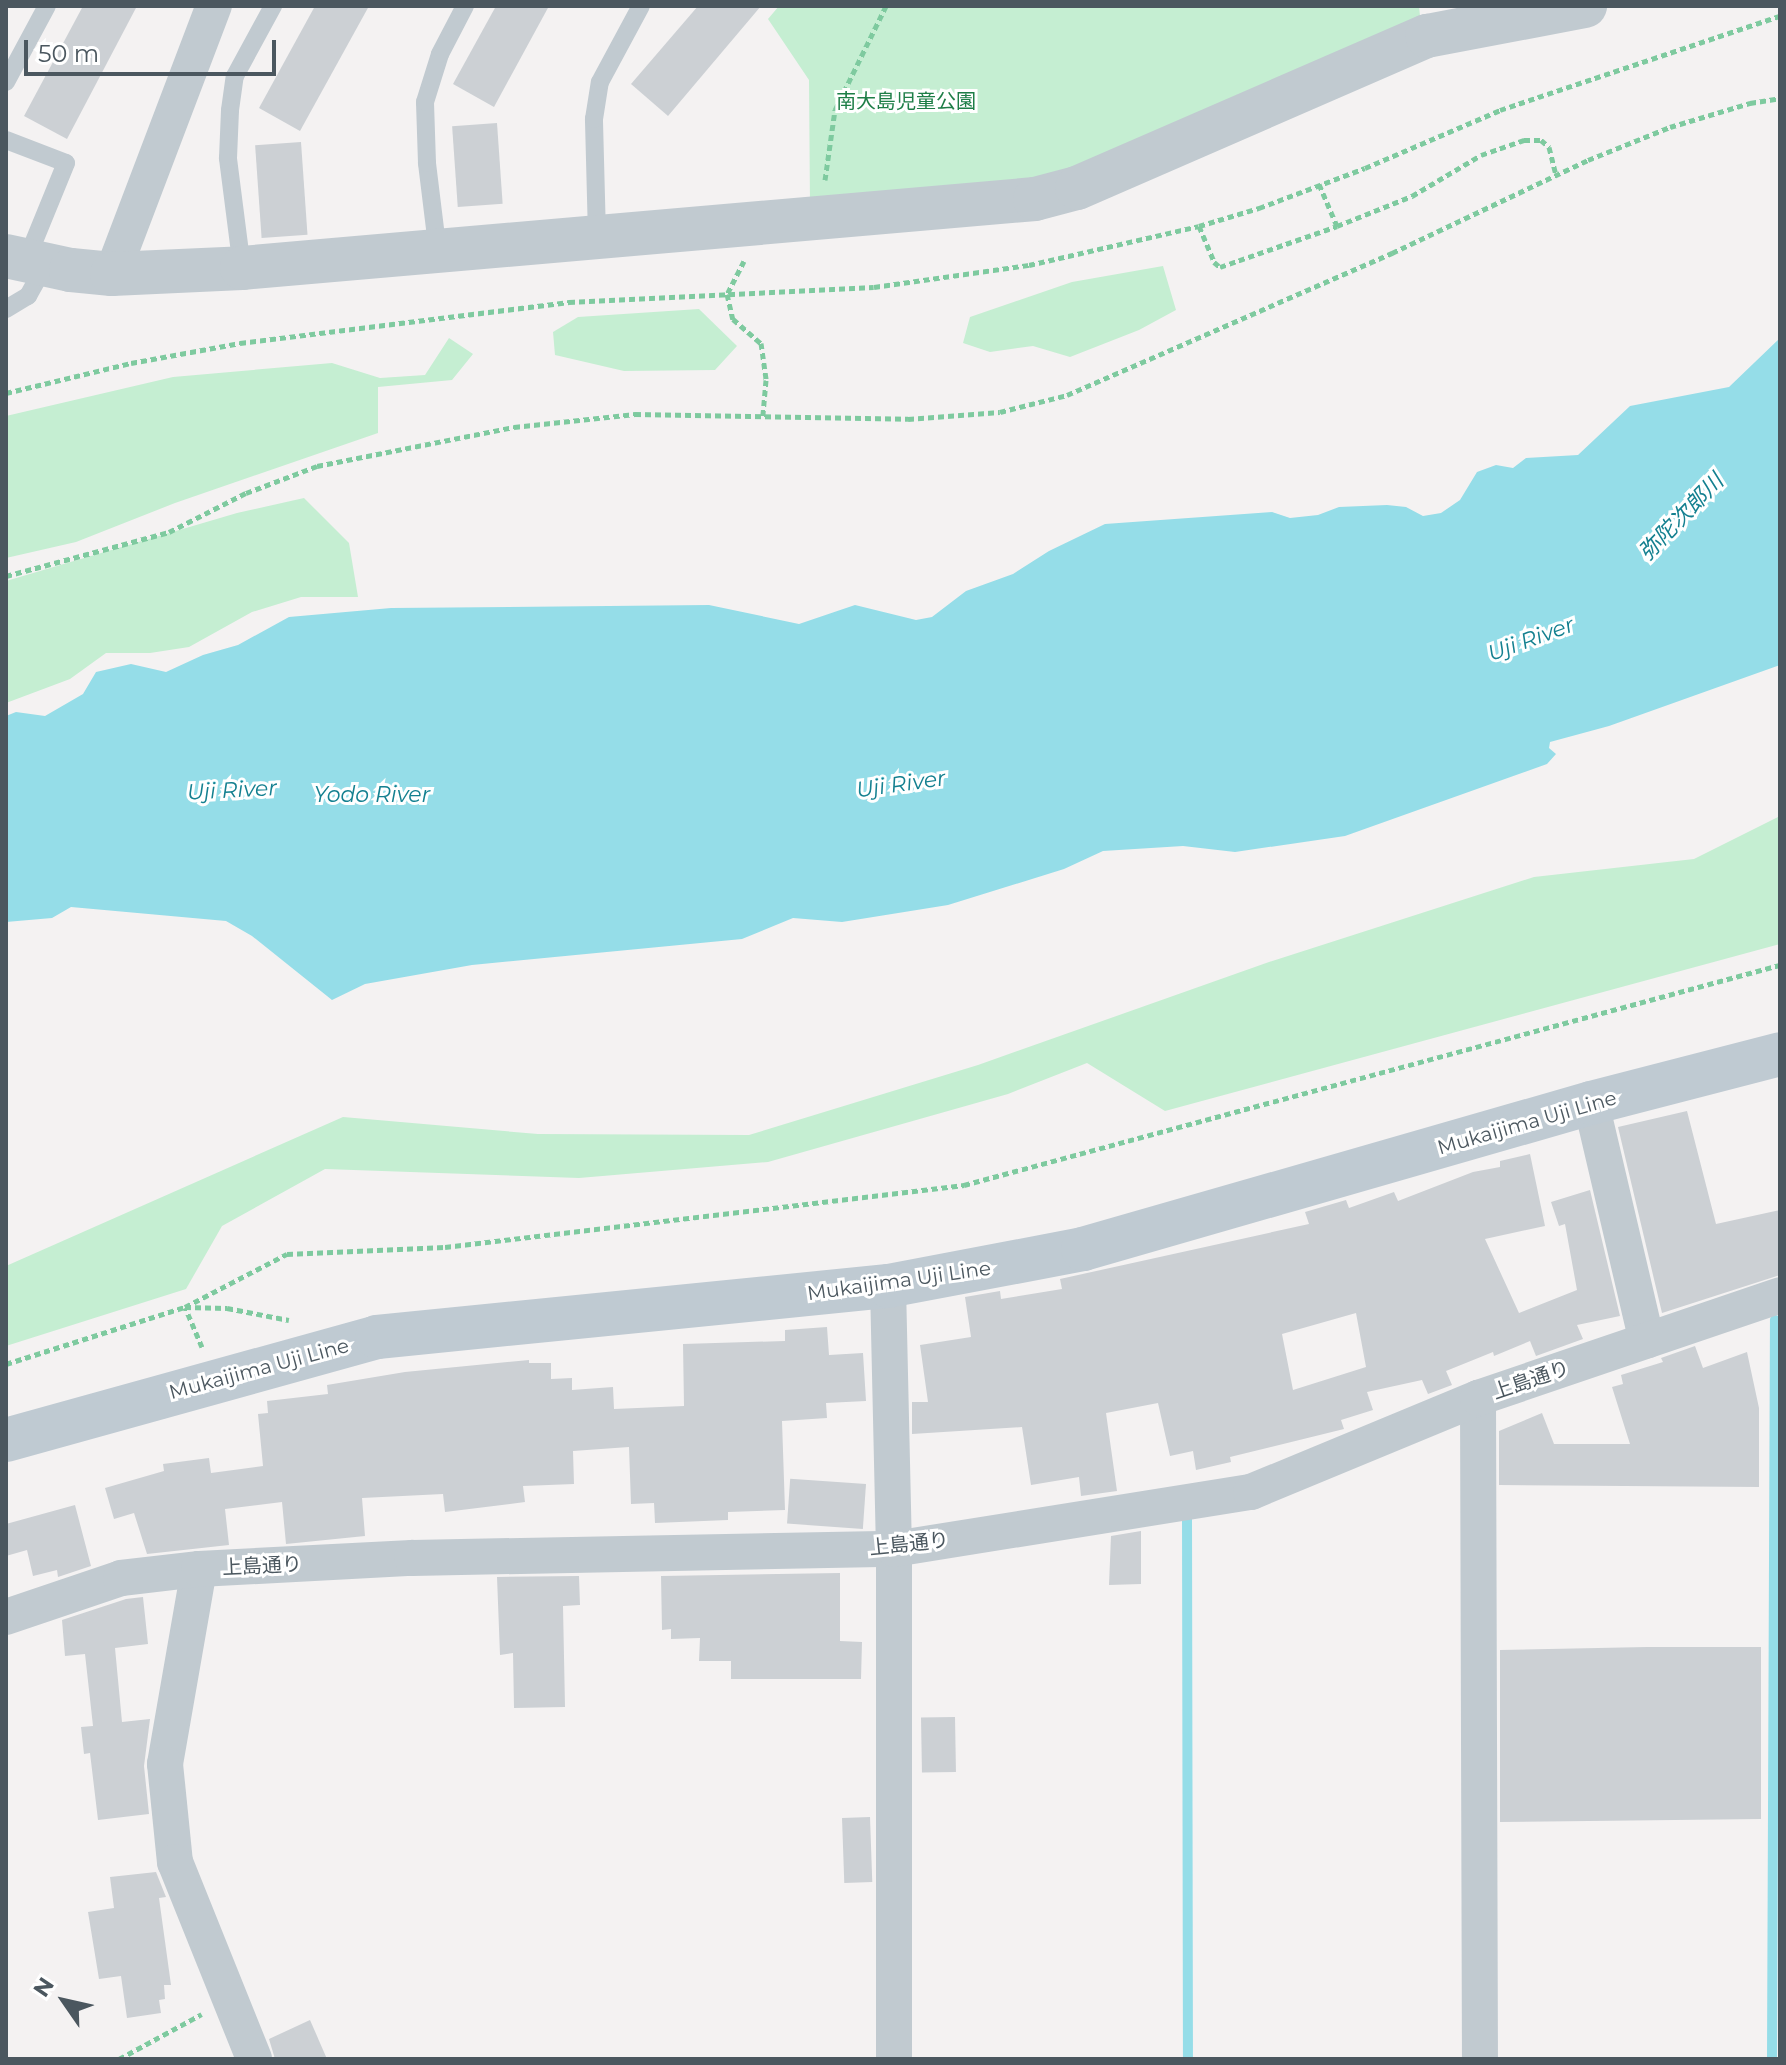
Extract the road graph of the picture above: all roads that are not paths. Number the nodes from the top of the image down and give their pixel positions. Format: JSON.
{"nodes":[{"id":1,"x":47,"y":6,"type":"edge"},
{"id":2,"x":214,"y":6,"type":"edge"},
{"id":3,"x":273,"y":6,"type":"edge"},
{"id":4,"x":465,"y":6,"type":"edge"},
{"id":5,"x":641,"y":6,"type":"edge"},
{"id":6,"x":1585,"y":6,"type":"edge"},
{"id":7,"x":6,"y":82,"type":"edge"},
{"id":8,"x":6,"y":140,"type":"edge"},
{"id":9,"x":597,"y":239,"type":"junction"},
{"id":10,"x":438,"y":253,"type":"junction"},
{"id":11,"x":26,"y":260,"type":"edge"},
{"id":12,"x":242,"y":268,"type":"junction"},
{"id":13,"x":112,"y":274,"type":"junction"},
{"id":14,"x":6,"y":309,"type":"edge"},
{"id":15,"x":1780,"y":1054,"type":"edge"},
{"id":16,"x":1591,"y":1103,"type":"junction"},
{"id":17,"x":888,"y":1286,"type":"junction"},
{"id":18,"x":1780,"y":1295,"type":"edge"},
{"id":19,"x":1647,"y":1341,"type":"junction"},
{"id":20,"x":1478,"y":1398,"type":"junction"},
{"id":21,"x":6,"y":1440,"type":"edge"},
{"id":22,"x":894,"y":1549,"type":"junction"},
{"id":23,"x":199,"y":1569,"type":"junction"},
{"id":24,"x":6,"y":1617,"type":"edge"},
{"id":25,"x":254,"y":2059,"type":"edge"},
{"id":26,"x":894,"y":2059,"type":"edge"},
{"id":27,"x":1480,"y":2059,"type":"edge"}],
"edges":[{"from":1,"to":7,"type":"lane"},
{"from":2,"to":13,"type":"street"},
{"from":3,"to":12,"type":"lane"},
{"from":4,"to":10,"type":"lane"},
{"from":5,"to":9,"type":"lane"},
{"from":6,"to":9,"type":"street"},
{"from":8,"to":11,"type":"lane"},
{"from":9,"to":10,"type":"street"},
{"from":10,"to":12,"type":"street"},
{"from":11,"to":13,"type":"street"},
{"from":11,"to":14,"type":"lane"},
{"from":12,"to":13,"type":"street"},
{"from":15,"to":16,"type":"main road","name":"Mukaijima Uji Line"},
{"from":16,"to":17,"type":"main road","name":"Mukaijima Uji Line"},
{"from":16,"to":19,"type":"street"},
{"from":17,"to":21,"type":"main road","name":"Mukaijima Uji Line"},
{"from":17,"to":22,"type":"street"},
{"from":18,"to":19,"type":"street","name":"上島通り"},
{"from":19,"to":20,"type":"street","name":"上島通り"},
{"from":20,"to":22,"type":"street","name":"上島通り"},
{"from":20,"to":27,"type":"street"},
{"from":22,"to":23,"type":"street","name":"上島通り"},
{"from":22,"to":26,"type":"street"},
{"from":23,"to":24,"type":"street","name":"上島通り"},
{"from":23,"to":25,"type":"street"}]}
